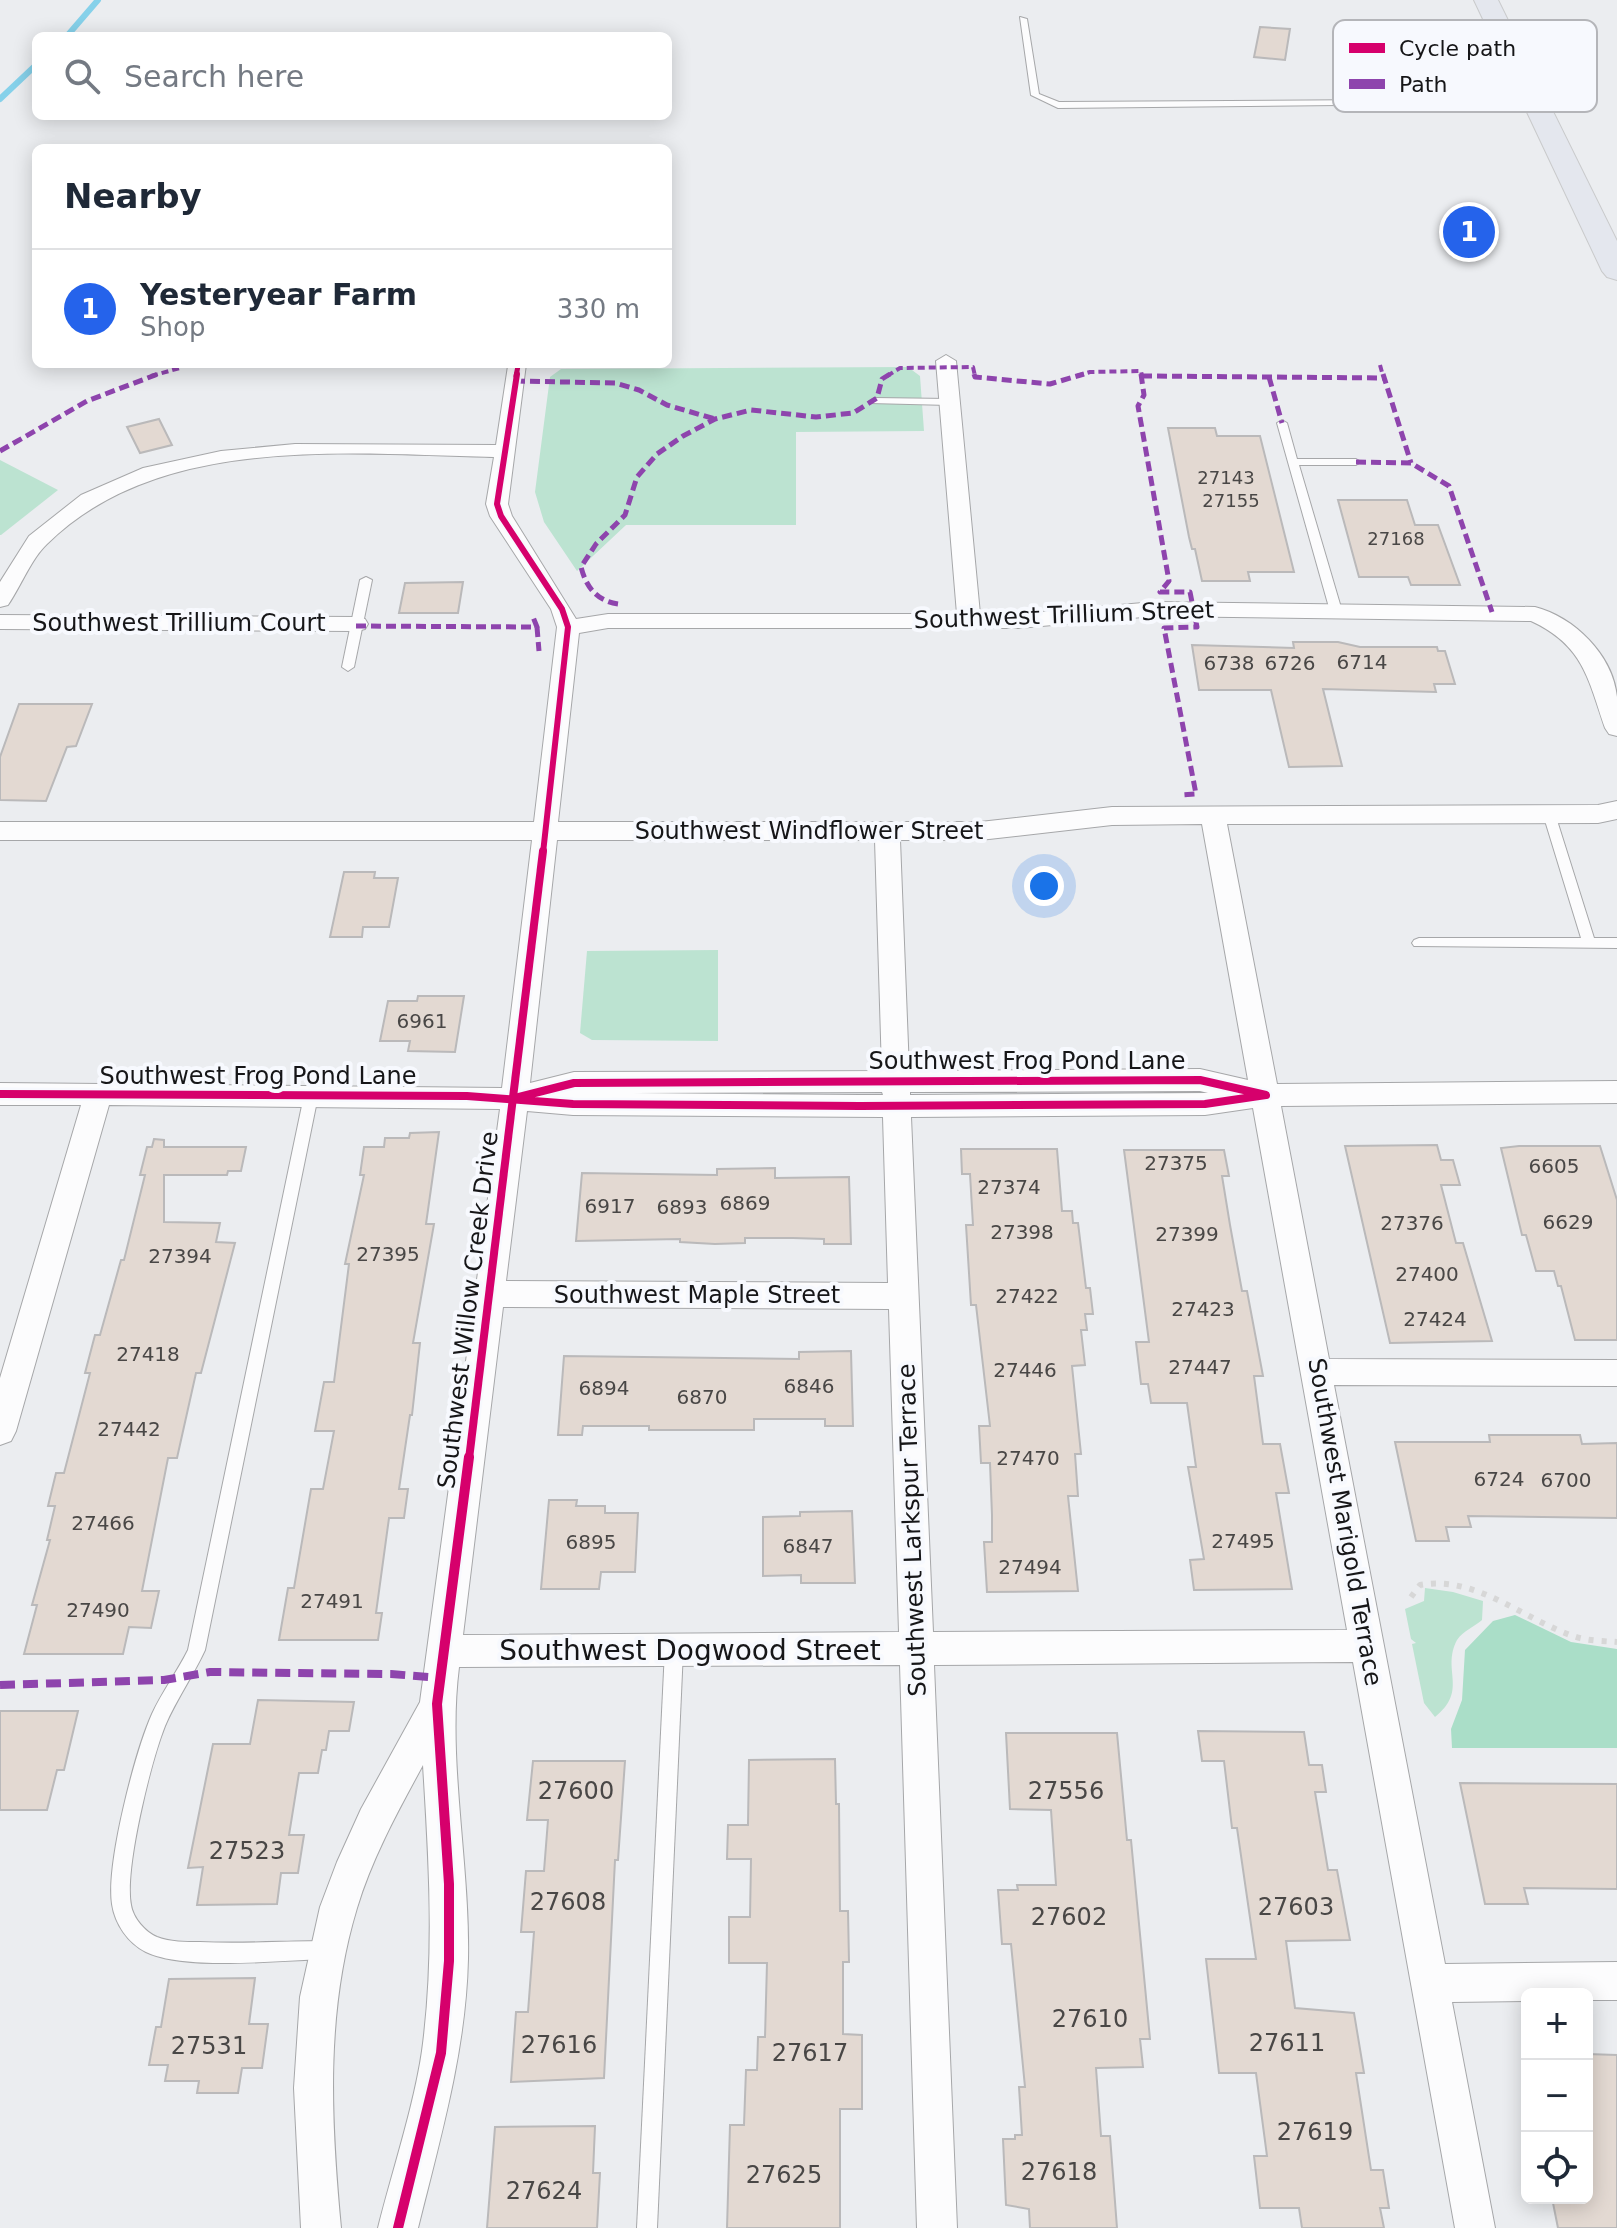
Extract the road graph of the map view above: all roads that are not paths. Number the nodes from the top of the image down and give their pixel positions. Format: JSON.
{"nodes":[{"id":1,"x":1486,"y":0,"type":"edge"},
{"id":2,"x":1023,"y":19,"type":"dead end"},
{"id":3,"x":1496,"y":20,"type":"edge"},
{"id":4,"x":1333,"y":103,"type":"edge"},
{"id":5,"x":1540,"y":112,"type":"edge"},
{"id":6,"x":1617,"y":271,"type":"edge"},
{"id":7,"x":946,"y":361,"type":"dead end"},
{"id":8,"x":518,"y":368,"type":"edge"},
{"id":9,"x":874,"y":401,"type":"dead end"},
{"id":10,"x":949,"y":402,"type":"junction"},
{"id":11,"x":1282,"y":423,"type":"dead end"},
{"id":12,"x":504,"y":451,"type":"junction"},
{"id":13,"x":1293,"y":462,"type":"junction"},
{"id":14,"x":1356,"y":462,"type":"dead end"},
{"id":15,"x":366,"y":580,"type":"dead end"},
{"id":16,"x":0,"y":600,"type":"edge"},
{"id":17,"x":1336,"y":611,"type":"junction"},
{"id":18,"x":969,"y":620,"type":"junction"},
{"id":19,"x":0,"y":622,"type":"edge"},
{"id":20,"x":357,"y":624,"type":"junction"},
{"id":21,"x":568,"y":627,"type":"junction"},
{"id":22,"x":348,"y":667,"type":"dead end"},
{"id":23,"x":1617,"y":728,"type":"edge"},
{"id":24,"x":1617,"y":810,"type":"edge"},
{"id":25,"x":1549,"y":814,"type":"junction"},
{"id":26,"x":1213,"y":815,"type":"junction"},
{"id":27,"x":0,"y":831,"type":"edge"},
{"id":28,"x":546,"y":831,"type":"junction"},
{"id":29,"x":887,"y":831,"type":"junction"},
{"id":30,"x":1419,"y":943,"type":"dead end"},
{"id":31,"x":1589,"y":943,"type":"junction"},
{"id":32,"x":1617,"y":943,"type":"edge"},
{"id":33,"x":1617,"y":1092,"type":"edge"},
{"id":34,"x":0,"y":1094,"type":"edge"},
{"id":35,"x":897,"y":1094,"type":"junction"},
{"id":36,"x":98,"y":1095,"type":"junction"},
{"id":37,"x":1266,"y":1095,"type":"junction"},
{"id":38,"x":311,"y":1096,"type":"junction"},
{"id":39,"x":515,"y":1098,"type":"junction"},
{"id":40,"x":490,"y":1294,"type":"junction"},
{"id":41,"x":904,"y":1296,"type":"junction"},
{"id":42,"x":1317,"y":1372,"type":"junction"},
{"id":43,"x":1617,"y":1373,"type":"edge"},
{"id":44,"x":0,"y":1431,"type":"edge"},
{"id":45,"x":1368,"y":1646,"type":"junction"},
{"id":46,"x":917,"y":1648,"type":"junction"},
{"id":47,"x":674,"y":1650,"type":"junction"},
{"id":48,"x":444,"y":1651,"type":"junction"},
{"id":49,"x":437,"y":1704,"type":"junction"},
{"id":50,"x":328,"y":1950,"type":"junction"},
{"id":51,"x":1617,"y":1981,"type":"edge"},
{"id":52,"x":1430,"y":1983,"type":"junction"},
{"id":53,"x":321,"y":2228,"type":"edge"},
{"id":54,"x":398,"y":2228,"type":"edge"},
{"id":55,"x":647,"y":2228,"type":"edge"},
{"id":56,"x":937,"y":2228,"type":"edge"},
{"id":57,"x":1475,"y":2228,"type":"edge"}],
"edges":[{"from":1,"to":3,"type":"main road"},
{"from":2,"to":4,"type":"lane"},
{"from":5,"to":6,"type":"main road"},
{"from":7,"to":10,"type":"street"},
{"from":8,"to":12,"type":"street"},
{"from":9,"to":10,"type":"lane"},
{"from":10,"to":18,"type":"street"},
{"from":11,"to":13,"type":"lane"},
{"from":12,"to":16,"type":"street"},
{"from":12,"to":21,"type":"street"},
{"from":13,"to":14,"type":"lane"},
{"from":13,"to":17,"type":"lane"},
{"from":15,"to":20,"type":"lane"},
{"from":17,"to":18,"type":"street","name":"Southwest Trillium Street"},
{"from":17,"to":23,"type":"street","name":"Southwest Trillium Street"},
{"from":18,"to":21,"type":"street","name":"Southwest Trillium Street"},
{"from":19,"to":20,"type":"street","name":"Southwest Trillium Court"},
{"from":20,"to":22,"type":"lane"},
{"from":21,"to":28,"type":"street","name":"Southwest Willow Creek Drive"},
{"from":24,"to":25,"type":"street","name":"Southwest Windflower Street"},
{"from":25,"to":26,"type":"street","name":"Southwest Windflower Street"},
{"from":25,"to":31,"type":"lane"},
{"from":26,"to":29,"type":"street","name":"Southwest Windflower Street"},
{"from":26,"to":37,"type":"street","name":"Southwest Marigold Terrace"},
{"from":27,"to":28,"type":"street","name":"Southwest Windflower Street"},
{"from":28,"to":29,"type":"street","name":"Southwest Windflower Street"},
{"from":28,"to":39,"type":"street","name":"Southwest Willow Creek Drive"},
{"from":29,"to":35,"type":"street","name":"Southwest Larkspur Terrace"},
{"from":30,"to":31,"type":"lane"},
{"from":31,"to":32,"type":"lane"},
{"from":33,"to":37,"type":"street","name":"Southwest Frog Pond Lane"},
{"from":34,"to":36,"type":"street","name":"Southwest Frog Pond Lane"},
{"from":35,"to":37,"type":"street","name":"Southwest Frog Pond Lane"},
{"from":35,"to":39,"type":"street","name":"Southwest Frog Pond Lane"},
{"from":35,"to":41,"type":"street","name":"Southwest Larkspur Terrace"},
{"from":36,"to":38,"type":"street","name":"Southwest Frog Pond Lane"},
{"from":36,"to":44,"type":"street"},
{"from":37,"to":42,"type":"street","name":"Southwest Marigold Terrace"},
{"from":38,"to":39,"type":"street","name":"Southwest Frog Pond Lane"},
{"from":38,"to":50,"type":"lane"},
{"from":39,"to":40,"type":"street","name":"Southwest Willow Creek Drive"},
{"from":40,"to":41,"type":"street","name":"Southwest Maple Street"},
{"from":40,"to":48,"type":"street","name":"Southwest Willow Creek Drive"},
{"from":41,"to":46,"type":"street","name":"Southwest Larkspur Terrace"},
{"from":42,"to":43,"type":"street"},
{"from":42,"to":45,"type":"street","name":"Southwest Marigold Terrace"},
{"from":45,"to":46,"type":"street","name":"Southwest Dogwood Street"},
{"from":45,"to":52,"type":"street","name":"Southwest Marigold Terrace"},
{"from":46,"to":47,"type":"street","name":"Southwest Dogwood Street"},
{"from":46,"to":56,"type":"street","name":"Southwest Larkspur Terrace"},
{"from":47,"to":48,"type":"street","name":"Southwest Dogwood Street"},
{"from":47,"to":55,"type":"lane"},
{"from":48,"to":49,"type":"street","name":"Southwest Willow Creek Drive"},
{"from":49,"to":50,"type":"street","name":"Southwest Willow Creek Drive"},
{"from":49,"to":54,"type":"street","name":"Southwest Willow Creek Drive"},
{"from":50,"to":53,"type":"street","name":"Southwest Willow Creek Drive"},
{"from":51,"to":52,"type":"street"},
{"from":52,"to":57,"type":"street","name":"Southwest Marigold Terrace"}]}
